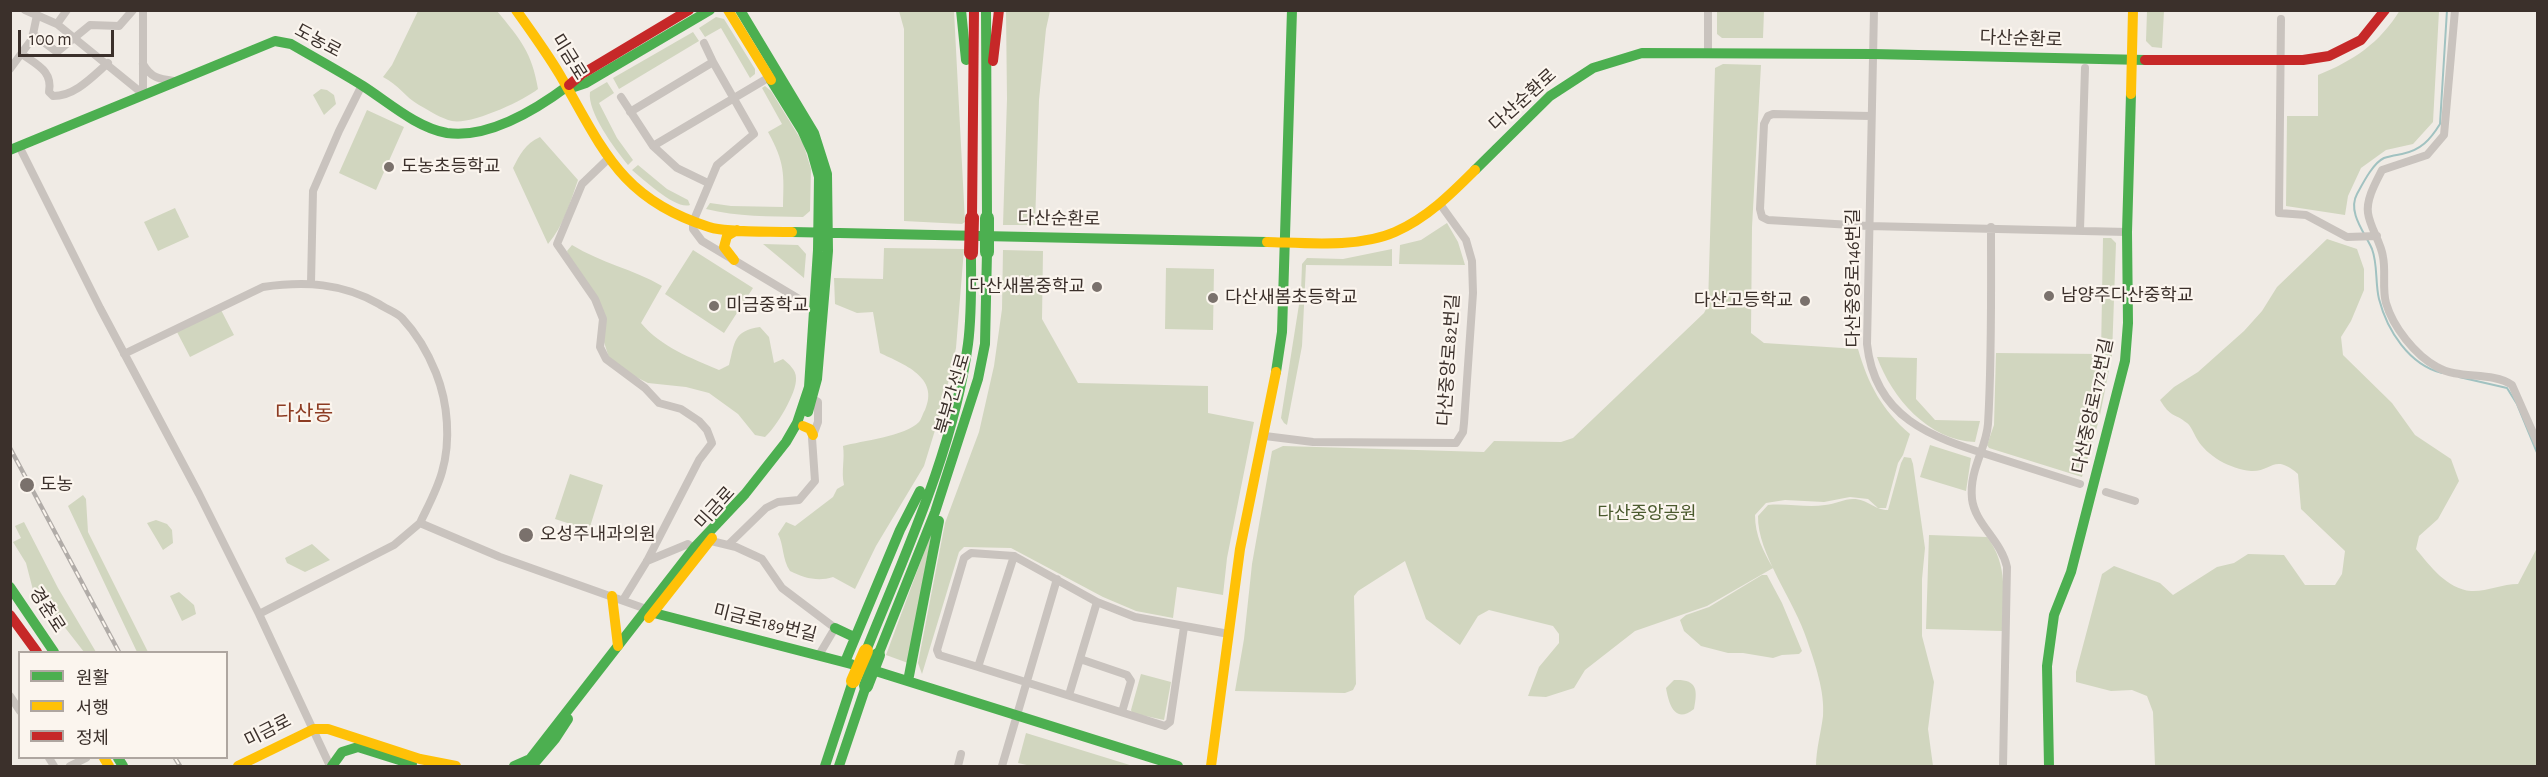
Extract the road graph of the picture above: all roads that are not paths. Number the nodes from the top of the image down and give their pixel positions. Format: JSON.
{"nodes":[{"id":1,"x":25,"y":10,"type":"edge"},
{"id":2,"x":67,"y":10,"type":"edge"},
{"id":3,"x":133,"y":10,"type":"edge"},
{"id":4,"x":143,"y":10,"type":"edge"},
{"id":5,"x":516,"y":10,"type":"edge"},
{"id":6,"x":689,"y":10,"type":"edge"},
{"id":7,"x":711,"y":10,"type":"edge"},
{"id":8,"x":728,"y":10,"type":"edge"},
{"id":9,"x":740,"y":10,"type":"edge"},
{"id":10,"x":961,"y":10,"type":"edge"},
{"id":11,"x":974,"y":10,"type":"edge"},
{"id":12,"x":986,"y":10,"type":"edge"},
{"id":13,"x":999,"y":10,"type":"edge"},
{"id":14,"x":1292,"y":10,"type":"edge"},
{"id":15,"x":1708,"y":10,"type":"edge"},
{"id":16,"x":1874,"y":10,"type":"edge"},
{"id":17,"x":2133,"y":10,"type":"edge"},
{"id":18,"x":2385,"y":10,"type":"edge"},
{"id":19,"x":2455,"y":10,"type":"edge"},
{"id":20,"x":37,"y":15,"type":"junction"},
{"id":21,"x":2281,"y":19,"type":"dead end"},
{"id":22,"x":57,"y":24,"type":"junction"},
{"id":23,"x":33,"y":34,"type":"junction"},
{"id":24,"x":75,"y":37,"type":"junction"},
{"id":25,"x":704,"y":43,"type":"dead end"},
{"id":26,"x":1708,"y":52,"type":"junction"},
{"id":27,"x":22,"y":54,"type":"junction"},
{"id":28,"x":1873,"y":54,"type":"junction"},
{"id":29,"x":2131,"y":60,"type":"junction"},
{"id":30,"x":2280,"y":61,"type":"junction"},
{"id":31,"x":713,"y":62,"type":"junction"},
{"id":32,"x":2085,"y":62,"type":"junction"},
{"id":33,"x":108,"y":63,"type":"junction"},
{"id":34,"x":143,"y":64,"type":"junction"},
{"id":35,"x":10,"y":69,"type":"edge"},
{"id":36,"x":773,"y":74,"type":"junction"},
{"id":37,"x":174,"y":81,"type":"junction"},
{"id":38,"x":362,"y":85,"type":"junction"},
{"id":39,"x":568,"y":88,"type":"junction"},
{"id":40,"x":143,"y":94,"type":"junction"},
{"id":41,"x":621,"y":97,"type":"dead end"},
{"id":42,"x":735,"y":98,"type":"junction"},
{"id":43,"x":630,"y":112,"type":"junction"},
{"id":44,"x":1871,"y":116,"type":"junction"},
{"id":45,"x":980,"y":117,"type":"junction"},
{"id":46,"x":653,"y":146,"type":"junction"},
{"id":47,"x":15,"y":148,"type":"edge"},
{"id":48,"x":608,"y":159,"type":"junction"},
{"id":49,"x":708,"y":183,"type":"junction"},
{"id":50,"x":1440,"y":204,"type":"junction"},
{"id":51,"x":693,"y":222,"type":"junction"},
{"id":52,"x":1868,"y":226,"type":"junction"},
{"id":53,"x":1991,"y":227,"type":"junction"},
{"id":54,"x":736,"y":230,"type":"junction"},
{"id":55,"x":2080,"y":230,"type":"junction"},
{"id":56,"x":2127,"y":232,"type":"junction"},
{"id":57,"x":824,"y":233,"type":"junction"},
{"id":58,"x":2377,"y":236,"type":"junction"},
{"id":59,"x":1286,"y":243,"type":"junction"},
{"id":60,"x":734,"y":260,"type":"junction"},
{"id":61,"x":311,"y":283,"type":"junction"},
{"id":62,"x":810,"y":299,"type":"junction"},
{"id":63,"x":124,"y":354,"type":"junction"},
{"id":64,"x":808,"y":430,"type":"junction"},
{"id":65,"x":1265,"y":436,"type":"junction"},
{"id":66,"x":2538,"y":444,"type":"edge"},
{"id":67,"x":942,"y":450,"type":"junction"},
{"id":68,"x":1979,"y":452,"type":"junction"},
{"id":69,"x":947,"y":481,"type":"junction"},
{"id":70,"x":2080,"y":484,"type":"dead end"},
{"id":71,"x":2106,"y":492,"type":"dead end"},
{"id":72,"x":2135,"y":501,"type":"dead end"},
{"id":73,"x":420,"y":523,"type":"junction"},
{"id":74,"x":706,"y":539,"type":"junction"},
{"id":75,"x":728,"y":545,"type":"junction"},
{"id":76,"x":694,"y":548,"type":"junction"},
{"id":77,"x":1014,"y":555,"type":"junction"},
{"id":78,"x":647,"y":561,"type":"junction"},
{"id":79,"x":1057,"y":579,"type":"junction"},
{"id":80,"x":10,"y":587,"type":"edge"},
{"id":81,"x":617,"y":598,"type":"junction"},
{"id":82,"x":1097,"y":602,"type":"junction"},
{"id":83,"x":651,"y":611,"type":"junction"},
{"id":84,"x":260,"y":614,"type":"junction"},
{"id":85,"x":10,"y":615,"type":"edge"},
{"id":86,"x":1184,"y":627,"type":"junction"},
{"id":87,"x":835,"y":628,"type":"junction"},
{"id":88,"x":1229,"y":634,"type":"junction"},
{"id":89,"x":854,"y":637,"type":"junction"},
{"id":90,"x":618,"y":646,"type":"junction"},
{"id":91,"x":36,"y":651,"type":"edge"},
{"id":92,"x":53,"y":651,"type":"edge"},
{"id":93,"x":872,"y":653,"type":"junction"},
{"id":94,"x":819,"y":655,"type":"junction"},
{"id":95,"x":1080,"y":659,"type":"junction"},
{"id":96,"x":845,"y":662,"type":"junction"},
{"id":97,"x":978,"y":667,"type":"junction"},
{"id":98,"x":908,"y":681,"type":"junction"},
{"id":99,"x":1027,"y":682,"type":"junction"},
{"id":100,"x":860,"y":683,"type":"junction"},
{"id":101,"x":1069,"y":695,"type":"junction"},
{"id":102,"x":1122,"y":712,"type":"junction"},
{"id":103,"x":1016,"y":716,"type":"junction"},
{"id":104,"x":314,"y":729,"type":"junction"},
{"id":105,"x":358,"y":747,"type":"junction"},
{"id":106,"x":961,"y":754,"type":"dead end"},
{"id":107,"x":84,"y":759,"type":"edge"},
{"id":108,"x":70,"y":766,"type":"edge"},
{"id":109,"x":238,"y":766,"type":"edge"},
{"id":110,"x":331,"y":766,"type":"edge"},
{"id":111,"x":424,"y":766,"type":"edge"},
{"id":112,"x":456,"y":766,"type":"edge"},
{"id":113,"x":523,"y":766,"type":"edge"},
{"id":114,"x":825,"y":766,"type":"edge"},
{"id":115,"x":839,"y":766,"type":"edge"},
{"id":116,"x":958,"y":766,"type":"edge"},
{"id":117,"x":1002,"y":766,"type":"edge"},
{"id":118,"x":1178,"y":766,"type":"edge"},
{"id":119,"x":1211,"y":766,"type":"edge"},
{"id":120,"x":2003,"y":766,"type":"edge"},
{"id":121,"x":2049,"y":766,"type":"edge"}],
"edges":[{"from":1,"to":20,"type":"street"},
{"from":2,"to":22,"type":"street"},
{"from":3,"to":24,"type":"street"},
{"from":4,"to":34,"type":"street"},
{"from":5,"to":39,"type":"main road","name":"미금로"},
{"from":6,"to":39,"type":"main road"},
{"from":7,"to":39,"type":"main road"},
{"from":8,"to":36,"type":"main road"},
{"from":9,"to":36,"type":"main road"},
{"from":10,"to":45,"type":"main road"},
{"from":11,"to":45,"type":"main road","name":"북부간선로"},
{"from":12,"to":45,"type":"main road","name":"북부간선로"},
{"from":13,"to":45,"type":"main road"},
{"from":14,"to":59,"type":"main road"},
{"from":15,"to":26,"type":"street"},
{"from":16,"to":28,"type":"street","name":"다산중앙로146번길"},
{"from":17,"to":29,"type":"main road","name":"다산중앙로172번길"},
{"from":18,"to":30,"type":"main road","name":"다산순환로"},
{"from":19,"to":58,"type":"street"},
{"from":20,"to":22,"type":"street"},
{"from":20,"to":23,"type":"street"},
{"from":21,"to":30,"type":"street"},
{"from":22,"to":24,"type":"street"},
{"from":23,"to":24,"type":"street"},
{"from":23,"to":27,"type":"street"},
{"from":24,"to":33,"type":"street"},
{"from":25,"to":31,"type":"street"},
{"from":26,"to":28,"type":"main road","name":"다산순환로"},
{"from":26,"to":50,"type":"main road","name":"다산순환로"},
{"from":27,"to":33,"type":"street"},
{"from":27,"to":35,"type":"street"},
{"from":28,"to":32,"type":"main road","name":"다산순환로"},
{"from":28,"to":44,"type":"street","name":"다산중앙로146번길"},
{"from":29,"to":30,"type":"main road","name":"다산순환로"},
{"from":29,"to":32,"type":"main road","name":"다산순환로"},
{"from":29,"to":56,"type":"main road","name":"다산중앙로172번길"},
{"from":30,"to":58,"type":"street"},
{"from":31,"to":42,"type":"street"},
{"from":31,"to":43,"type":"street"},
{"from":32,"to":55,"type":"street"},
{"from":33,"to":40,"type":"street"},
{"from":34,"to":37,"type":"street"},
{"from":34,"to":40,"type":"street"},
{"from":36,"to":42,"type":"street"},
{"from":36,"to":57,"type":"main road"},
{"from":37,"to":38,"type":"main road","name":"도농로"},
{"from":37,"to":40,"type":"main road","name":"도농로"},
{"from":38,"to":39,"type":"main road","name":"도농로"},
{"from":38,"to":61,"type":"street"},
{"from":39,"to":48,"type":"main road","name":"미금로"},
{"from":40,"to":47,"type":"main road","name":"도농로"},
{"from":41,"to":43,"type":"street"},
{"from":42,"to":46,"type":"street"},
{"from":42,"to":49,"type":"street"},
{"from":43,"to":46,"type":"street"},
{"from":44,"to":52,"type":"street","name":"다산중앙로146번길"},
{"from":44,"to":52,"type":"street"},
{"from":45,"to":67,"type":"main road","name":"북부간선로","bridge":true},
{"from":45,"to":69,"type":"main road","name":"북부간선로","bridge":true},
{"from":46,"to":49,"type":"street"},
{"from":47,"to":63,"type":"street"},
{"from":48,"to":51,"type":"main road","name":"미금로"},
{"from":48,"to":78,"type":"street"},
{"from":49,"to":51,"type":"street"},
{"from":50,"to":59,"type":"main road","name":"다산순환로"},
{"from":50,"to":65,"type":"street","name":"다산중앙로82번길"},
{"from":51,"to":54,"type":"main road","name":"다산순환로"},
{"from":51,"to":60,"type":"street","name":"미금로"},
{"from":52,"to":53,"type":"street"},
{"from":52,"to":68,"type":"street","name":"다산중앙로146번길"},
{"from":53,"to":55,"type":"street"},
{"from":53,"to":68,"type":"street"},
{"from":54,"to":57,"type":"main road","name":"다산순환로"},
{"from":54,"to":60,"type":"main road"},
{"from":55,"to":56,"type":"street"},
{"from":56,"to":121,"type":"main road","name":"다산중앙로172번길"},
{"from":57,"to":59,"type":"main road","name":"다산순환로"},
{"from":57,"to":62,"type":"main road","name":"미금로"},
{"from":57,"to":64,"type":"main road","name":"미금로"},
{"from":58,"to":66,"type":"street"},
{"from":59,"to":65,"type":"main road"},
{"from":60,"to":62,"type":"street","name":"미금로"},
{"from":61,"to":63,"type":"street"},
{"from":61,"to":73,"type":"street"},
{"from":62,"to":74,"type":"main road","name":"미금로"},
{"from":63,"to":84,"type":"street"},
{"from":64,"to":74,"type":"main road","name":"미금로"},
{"from":64,"to":75,"type":"street"},
{"from":65,"to":88,"type":"main road"},
{"from":67,"to":89,"type":"main road"},
{"from":67,"to":93,"type":"main road","name":"북부간선로"},
{"from":68,"to":70,"type":"street","name":"다산중앙로146번길"},
{"from":68,"to":120,"type":"street"},
{"from":69,"to":93,"type":"main road","name":"북부간선로"},
{"from":69,"to":98,"type":"main road"},
{"from":71,"to":72,"type":"street"},
{"from":73,"to":81,"type":"street"},
{"from":73,"to":84,"type":"street"},
{"from":74,"to":75,"type":"street"},
{"from":74,"to":76,"type":"main road","name":"미금로"},
{"from":74,"to":83,"type":"main road","name":"미금로"},
{"from":75,"to":87,"type":"street"},
{"from":76,"to":78,"type":"street"},
{"from":76,"to":83,"type":"main road","name":"미금로"},
{"from":77,"to":79,"type":"street"},
{"from":77,"to":97,"type":"street"},
{"from":77,"to":97,"type":"street"},
{"from":78,"to":81,"type":"street"},
{"from":79,"to":82,"type":"street"},
{"from":79,"to":99,"type":"street"},
{"from":80,"to":92,"type":"main road","name":"경춘로"},
{"from":81,"to":83,"type":"street"},
{"from":81,"to":90,"type":"main road"},
{"from":82,"to":86,"type":"street"},
{"from":82,"to":95,"type":"street"},
{"from":83,"to":90,"type":"main road","name":"미금로"},
{"from":83,"to":94,"type":"main road","name":"미금로189번길"},
{"from":83,"to":113,"type":"main road","name":"미금로"},
{"from":84,"to":104,"type":"street"},
{"from":85,"to":91,"type":"main road","name":"경춘로"},
{"from":86,"to":88,"type":"street"},
{"from":86,"to":102,"type":"street"},
{"from":87,"to":89,"type":"main road"},
{"from":87,"to":94,"type":"street"},
{"from":88,"to":119,"type":"main road"},
{"from":89,"to":96,"type":"main road"},
{"from":90,"to":113,"type":"main road","name":"미금로"},
{"from":93,"to":100,"type":"main road","name":"북부간선로","bridge":true},
{"from":94,"to":96,"type":"main road","name":"미금로189번길"},
{"from":95,"to":101,"type":"street"},
{"from":95,"to":102,"type":"street"},
{"from":96,"to":98,"type":"main road","name":"미금로189번길"},
{"from":97,"to":99,"type":"street"},
{"from":98,"to":103,"type":"main road","name":"미금로189번길"},
{"from":99,"to":101,"type":"street"},
{"from":99,"to":103,"type":"street"},
{"from":100,"to":114,"type":"main road","name":"북부간선로"},
{"from":100,"to":115,"type":"main road","name":"북부간선로"},
{"from":101,"to":102,"type":"street"},
{"from":103,"to":117,"type":"street"},
{"from":103,"to":118,"type":"main road","name":"미금로189번길"},
{"from":104,"to":105,"type":"main road","name":"미금로"},
{"from":104,"to":109,"type":"main road","name":"미금로"},
{"from":104,"to":110,"type":"street"},
{"from":104,"to":112,"type":"main road","name":"미금로"},
{"from":105,"to":110,"type":"main road"},
{"from":105,"to":111,"type":"main road","name":"미금로"},
{"from":106,"to":116,"type":"street"},
{"from":107,"to":108,"type":"street"}]}
